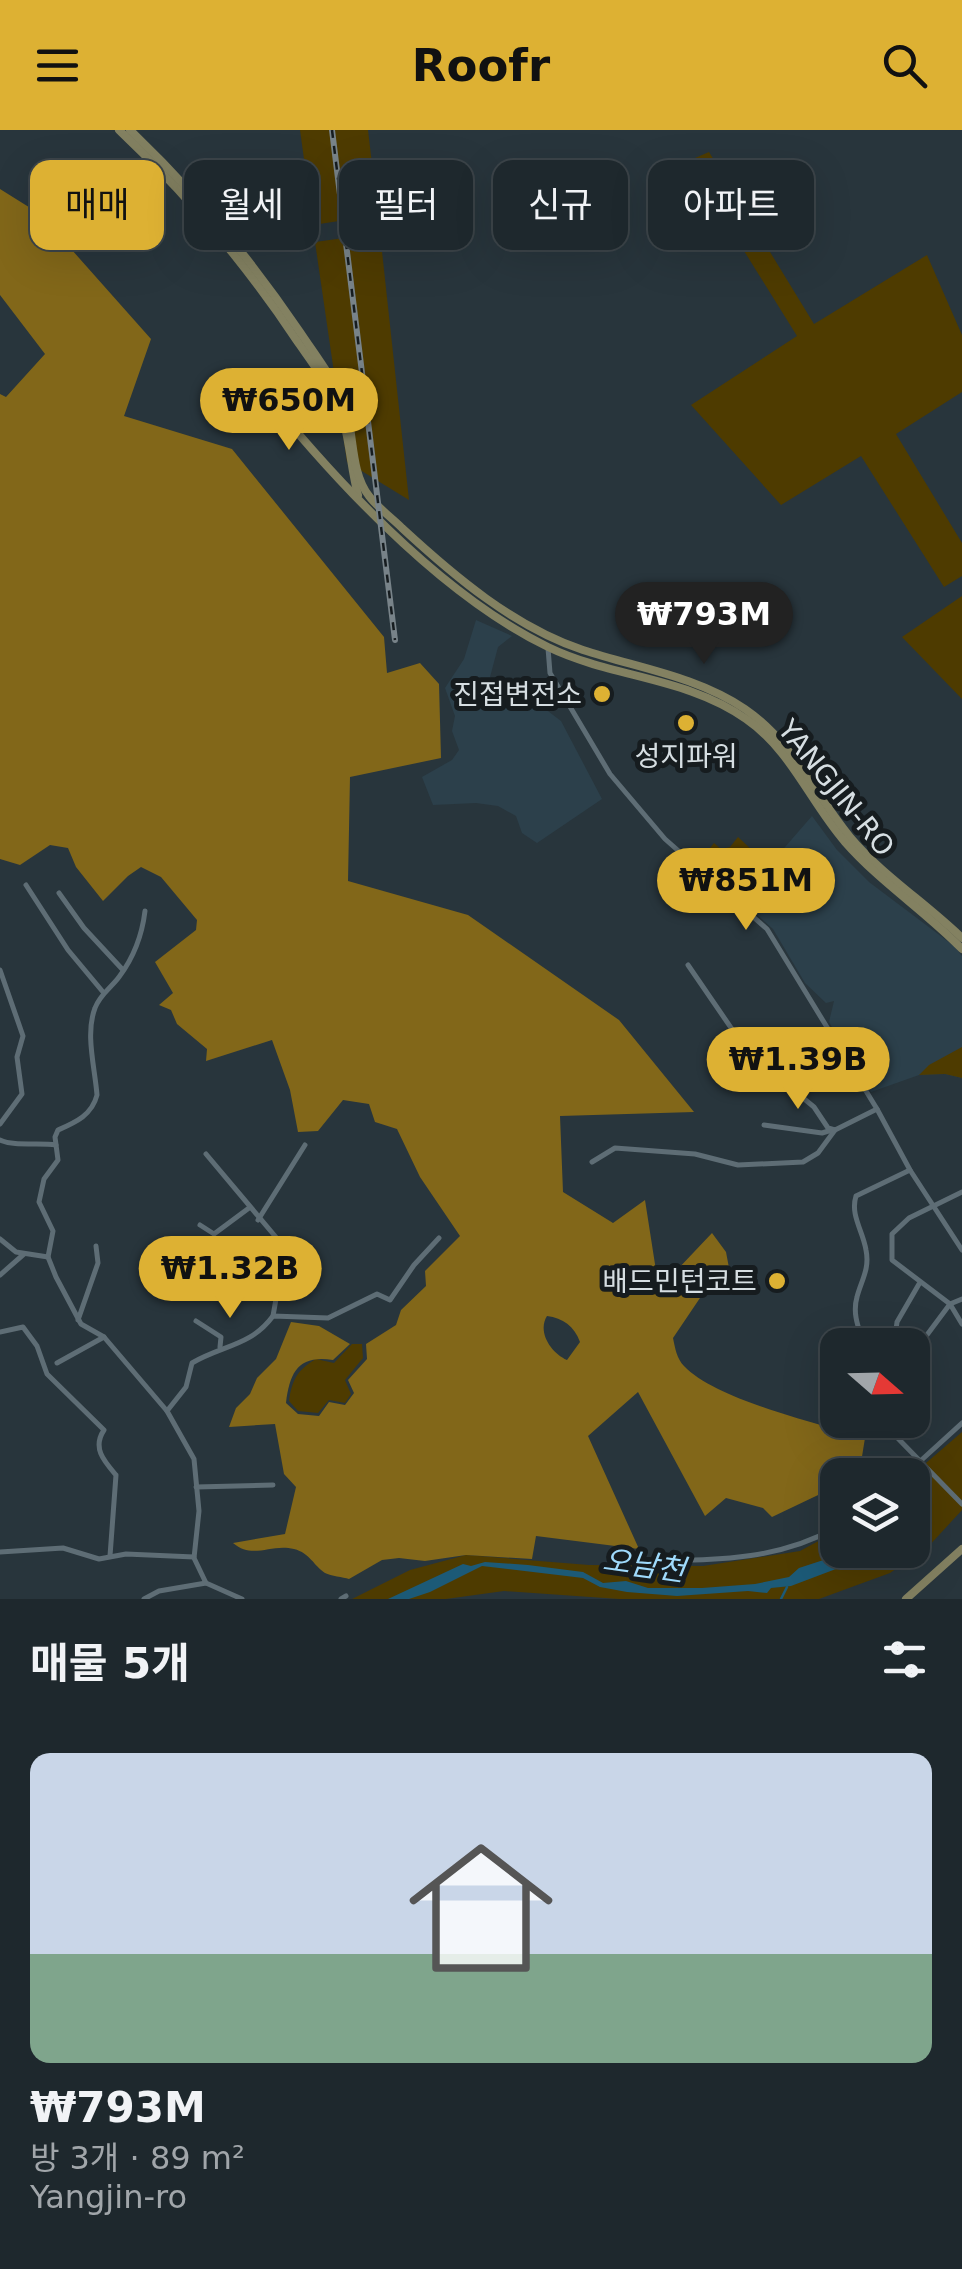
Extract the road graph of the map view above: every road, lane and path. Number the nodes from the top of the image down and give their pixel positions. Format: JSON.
{"nodes":[{"id":1,"x":119,"y":130,"type":"edge"},
{"id":2,"x":130,"y":130,"type":"edge"},
{"id":3,"x":252,"y":379,"type":"dead end"},
{"id":4,"x":359,"y":497,"type":"junction"},
{"id":5,"x":550,"y":635,"type":"junction"},
{"id":6,"x":548,"y":647,"type":"junction"},
{"id":7,"x":26,"y":885,"type":"dead end"},
{"id":8,"x":59,"y":893,"type":"dead end"},
{"id":9,"x":145,"y":911,"type":"dead end"},
{"id":10,"x":962,"y":938,"type":"edge"},
{"id":11,"x":962,"y":949,"type":"edge"},
{"id":12,"x":688,"y":965,"type":"dead end"},
{"id":13,"x":0,"y":970,"type":"edge"},
{"id":14,"x":122,"y":970,"type":"junction"},
{"id":15,"x":103,"y":992,"type":"junction"},
{"id":16,"x":878,"y":1110,"type":"junction"},
{"id":17,"x":0,"y":1124,"type":"edge"},
{"id":18,"x":764,"y":1125,"type":"dead end"},
{"id":19,"x":834,"y":1130,"type":"junction"},
{"id":20,"x":0,"y":1140,"type":"edge"},
{"id":21,"x":56,"y":1145,"type":"junction"},
{"id":22,"x":305,"y":1145,"type":"dead end"},
{"id":23,"x":206,"y":1154,"type":"dead end"},
{"id":24,"x":592,"y":1162,"type":"dead end"},
{"id":25,"x":910,"y":1170,"type":"junction"},
{"id":26,"x":962,"y":1192,"type":"edge"},
{"id":27,"x":932,"y":1206,"type":"junction"},
{"id":28,"x":250,"y":1208,"type":"junction"},
{"id":29,"x":258,"y":1220,"type":"junction"},
{"id":30,"x":200,"y":1226,"type":"dead end"},
{"id":31,"x":440,"y":1238,"type":"dead end"},
{"id":32,"x":0,"y":1239,"type":"edge"},
{"id":33,"x":96,"y":1246,"type":"dead end"},
{"id":34,"x":962,"y":1250,"type":"edge"},
{"id":35,"x":24,"y":1254,"type":"junction"},
{"id":36,"x":48,"y":1257,"type":"junction"},
{"id":37,"x":0,"y":1275,"type":"edge"},
{"id":38,"x":919,"y":1284,"type":"junction"},
{"id":39,"x":962,"y":1299,"type":"edge"},
{"id":40,"x":950,"y":1304,"type":"junction"},
{"id":41,"x":273,"y":1316,"type":"junction"},
{"id":42,"x":78,"y":1320,"type":"junction"},
{"id":43,"x":196,"y":1321,"type":"dead end"},
{"id":44,"x":962,"y":1324,"type":"edge"},
{"id":45,"x":858,"y":1328,"type":"edge"},
{"id":46,"x":896,"y":1328,"type":"edge"},
{"id":47,"x":930,"y":1330,"type":"edge"},
{"id":48,"x":0,"y":1332,"type":"edge"},
{"id":49,"x":104,"y":1337,"type":"junction"},
{"id":50,"x":220,"y":1347,"type":"junction"},
{"id":51,"x":57,"y":1363,"type":"dead end"},
{"id":52,"x":167,"y":1411,"type":"junction"},
{"id":53,"x":962,"y":1423,"type":"edge"},
{"id":54,"x":898,"y":1438,"type":"edge"},
{"id":55,"x":918,"y":1458,"type":"edge"},
{"id":56,"x":926,"y":1458,"type":"edge"},
{"id":57,"x":930,"y":1470,"type":"edge"},
{"id":58,"x":272,"y":1485,"type":"dead end"},
{"id":59,"x":196,"y":1488,"type":"junction"},
{"id":60,"x":962,"y":1504,"type":"edge"},
{"id":61,"x":820,"y":1536,"type":"edge"},
{"id":62,"x":962,"y":1549,"type":"edge"},
{"id":63,"x":0,"y":1552,"type":"edge"},
{"id":64,"x":110,"y":1556,"type":"junction"},
{"id":65,"x":194,"y":1557,"type":"junction"},
{"id":66,"x":627,"y":1560,"type":"dead end"},
{"id":67,"x":206,"y":1583,"type":"junction"},
{"id":68,"x":144,"y":1599,"type":"edge"},
{"id":69,"x":242,"y":1599,"type":"edge"},
{"id":70,"x":906,"y":1599,"type":"edge"}],
"edges":[{"from":1,"to":4,"type":"main road"},
{"from":2,"to":5,"type":"main road","name":"YANGJIN-RO"},
{"from":3,"to":4,"type":"main road","name":"YANGJIN-RO"},
{"from":4,"to":6,"type":"main road","name":"YANGJIN-RO"},
{"from":5,"to":6,"type":"street"},
{"from":5,"to":10,"type":"main road","name":"YANGJIN-RO"},
{"from":6,"to":11,"type":"main road","name":"YANGJIN-RO"},
{"from":6,"to":16,"type":"street"},
{"from":7,"to":15,"type":"street"},
{"from":8,"to":14,"type":"street"},
{"from":9,"to":14,"type":"street"},
{"from":12,"to":19,"type":"street"},
{"from":13,"to":17,"type":"street"},
{"from":14,"to":15,"type":"street"},
{"from":15,"to":21,"type":"street"},
{"from":16,"to":19,"type":"street"},
{"from":16,"to":25,"type":"street"},
{"from":18,"to":19,"type":"street"},
{"from":19,"to":24,"type":"street"},
{"from":20,"to":21,"type":"street"},
{"from":21,"to":36,"type":"street"},
{"from":22,"to":29,"type":"street"},
{"from":23,"to":28,"type":"street"},
{"from":25,"to":27,"type":"street"},
{"from":25,"to":45,"type":"street"},
{"from":26,"to":27,"type":"street"},
{"from":27,"to":34,"type":"street"},
{"from":27,"to":38,"type":"street"},
{"from":28,"to":29,"type":"street"},
{"from":28,"to":30,"type":"street"},
{"from":29,"to":41,"type":"street"},
{"from":31,"to":41,"type":"street"},
{"from":32,"to":35,"type":"street"},
{"from":33,"to":42,"type":"street"},
{"from":35,"to":36,"type":"street"},
{"from":35,"to":37,"type":"street"},
{"from":36,"to":42,"type":"street"},
{"from":38,"to":40,"type":"street"},
{"from":38,"to":46,"type":"street"},
{"from":39,"to":40,"type":"street"},
{"from":40,"to":44,"type":"street"},
{"from":40,"to":47,"type":"street"},
{"from":41,"to":50,"type":"street"},
{"from":42,"to":49,"type":"street"},
{"from":43,"to":50,"type":"street"},
{"from":48,"to":64,"type":"street"},
{"from":49,"to":51,"type":"street"},
{"from":49,"to":52,"type":"street"},
{"from":50,"to":52,"type":"street"},
{"from":52,"to":59,"type":"street"},
{"from":53,"to":56,"type":"street"},
{"from":54,"to":55,"type":"street"},
{"from":57,"to":60,"type":"street"},
{"from":58,"to":59,"type":"street"},
{"from":59,"to":65,"type":"street"},
{"from":61,"to":66,"type":"street"},
{"from":62,"to":70,"type":"main road"},
{"from":63,"to":64,"type":"street"},
{"from":64,"to":65,"type":"street"},
{"from":65,"to":67,"type":"street"},
{"from":67,"to":68,"type":"street"},
{"from":67,"to":69,"type":"street"}]}
